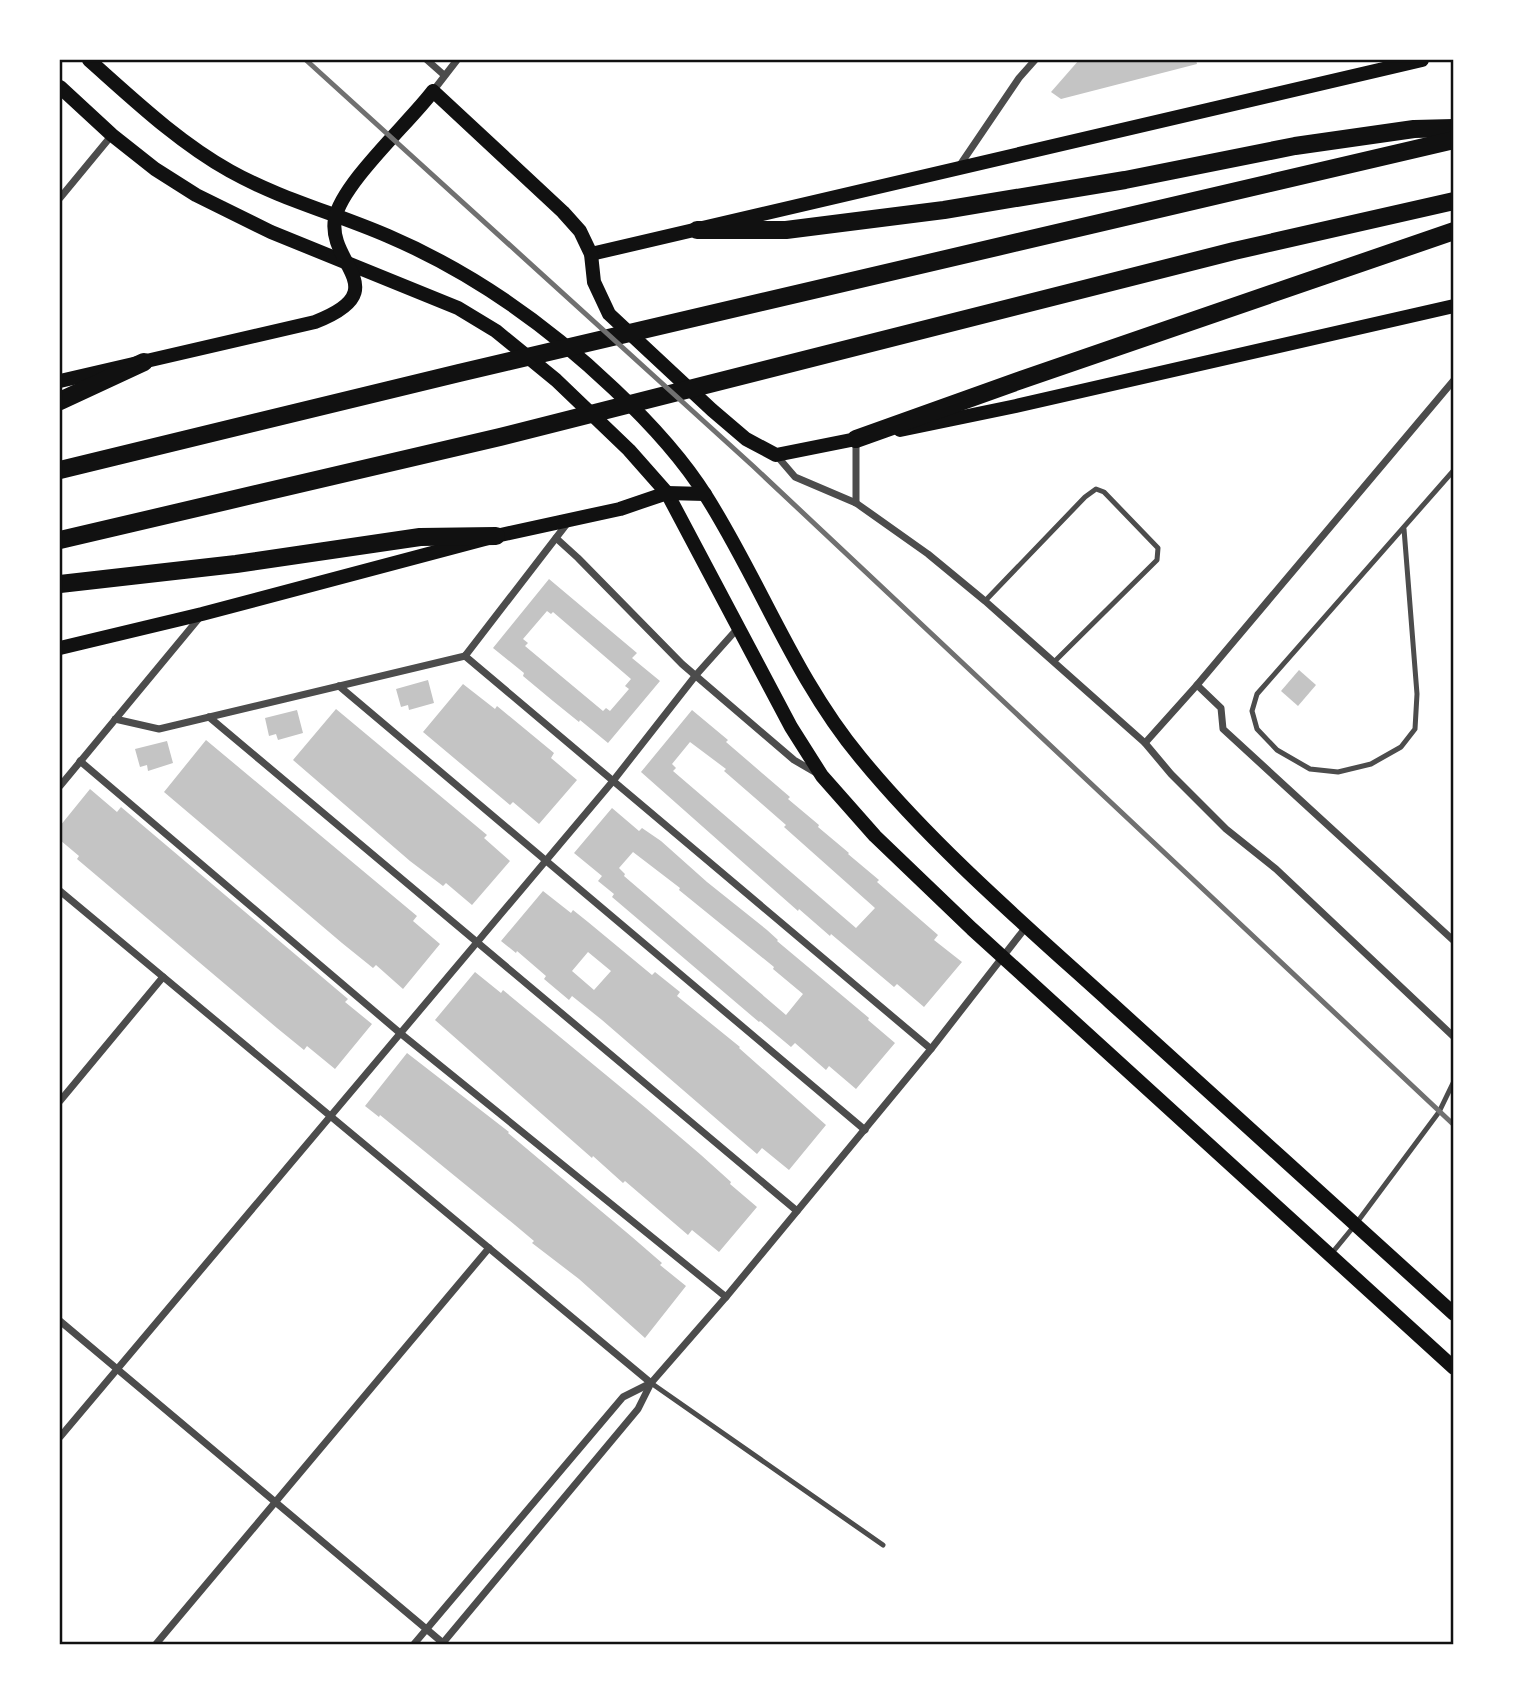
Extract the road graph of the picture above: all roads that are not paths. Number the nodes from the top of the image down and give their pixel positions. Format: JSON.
{"nodes":[{"id":1,"x":89,"y":60,"type":"edge"},
{"id":2,"x":427,"y":60,"type":"edge"},
{"id":3,"x":457,"y":60,"type":"edge"},
{"id":4,"x":1035,"y":60,"type":"edge"},
{"id":5,"x":1423,"y":60,"type":"edge"},
{"id":6,"x":444,"y":75,"type":"junction"},
{"id":7,"x":60,"y":87,"type":"edge"},
{"id":8,"x":433,"y":91,"type":"junction"},
{"id":9,"x":1454,"y":128,"type":"edge"},
{"id":10,"x":112,"y":135,"type":"junction"},
{"id":11,"x":1454,"y":140,"type":"edge"},
{"id":12,"x":958,"y":169,"type":"junction"},
{"id":13,"x":60,"y":198,"type":"edge"},
{"id":14,"x":1454,"y":201,"type":"edge"},
{"id":15,"x":335,"y":216,"type":"junction"},
{"id":16,"x":697,"y":230,"type":"junction"},
{"id":17,"x":1454,"y":231,"type":"edge"},
{"id":18,"x":591,"y":254,"type":"junction"},
{"id":19,"x":348,"y":262,"type":"junction"},
{"id":20,"x":1454,"y":306,"type":"edge"},
{"id":21,"x":144,"y":362,"type":"junction"},
{"id":22,"x":1454,"y":380,"type":"edge"},
{"id":23,"x":60,"y":382,"type":"edge"},
{"id":24,"x":60,"y":401,"type":"edge"},
{"id":25,"x":856,"y":439,"type":"junction"},
{"id":26,"x":776,"y":455,"type":"junction"},
{"id":27,"x":60,"y":470,"type":"edge"},
{"id":28,"x":1454,"y":470,"type":"edge"},
{"id":29,"x":667,"y":493,"type":"junction"},
{"id":30,"x":705,"y":494,"type":"junction"},
{"id":31,"x":856,"y":503,"type":"junction"},
{"id":32,"x":572,"y":518,"type":"junction"},
{"id":33,"x":1404,"y":529,"type":"junction"},
{"id":34,"x":496,"y":536,"type":"junction"},
{"id":35,"x":556,"y":538,"type":"junction"},
{"id":36,"x":60,"y":540,"type":"edge"},
{"id":37,"x":60,"y":584,"type":"edge"},
{"id":38,"x":985,"y":601,"type":"junction"},
{"id":39,"x":202,"y":614,"type":"junction"},
{"id":40,"x":738,"y":628,"type":"junction"},
{"id":41,"x":60,"y":648,"type":"edge"},
{"id":42,"x":465,"y":656,"type":"junction"},
{"id":43,"x":1054,"y":663,"type":"junction"},
{"id":44,"x":696,"y":675,"type":"junction"},
{"id":45,"x":1197,"y":685,"type":"junction"},
{"id":46,"x":339,"y":686,"type":"junction"},
{"id":47,"x":209,"y":717,"type":"junction"},
{"id":48,"x":115,"y":719,"type":"junction"},
{"id":49,"x":1145,"y":743,"type":"junction"},
{"id":50,"x":80,"y":761,"type":"junction"},
{"id":51,"x":822,"y":776,"type":"junction"},
{"id":52,"x":613,"y":780,"type":"junction"},
{"id":53,"x":60,"y":786,"type":"edge"},
{"id":54,"x":545,"y":861,"type":"junction"},
{"id":55,"x":60,"y":891,"type":"edge"},
{"id":56,"x":1026,"y":926,"type":"junction"},
{"id":57,"x":1454,"y":941,"type":"edge"},
{"id":58,"x":477,"y":942,"type":"junction"},
{"id":59,"x":1002,"y":956,"type":"junction"},
{"id":60,"x":163,"y":977,"type":"junction"},
{"id":61,"x":400,"y":1033,"type":"junction"},
{"id":62,"x":1454,"y":1037,"type":"edge"},
{"id":63,"x":932,"y":1049,"type":"junction"},
{"id":64,"x":1454,"y":1081,"type":"edge"},
{"id":65,"x":60,"y":1101,"type":"edge"},
{"id":66,"x":330,"y":1115,"type":"junction"},
{"id":67,"x":865,"y":1130,"type":"junction"},
{"id":68,"x":797,"y":1211,"type":"junction"},
{"id":69,"x":1355,"y":1225,"type":"junction"},
{"id":70,"x":489,"y":1248,"type":"junction"},
{"id":71,"x":1329,"y":1255,"type":"junction"},
{"id":72,"x":726,"y":1297,"type":"junction"},
{"id":73,"x":1454,"y":1314,"type":"edge"},
{"id":74,"x":60,"y":1321,"type":"edge"},
{"id":75,"x":1454,"y":1368,"type":"edge"},
{"id":76,"x":117,"y":1369,"type":"junction"},
{"id":77,"x":652,"y":1383,"type":"junction"},
{"id":78,"x":60,"y":1437,"type":"edge"},
{"id":79,"x":276,"y":1503,"type":"junction"},
{"id":80,"x":883,"y":1545,"type":"dead end"},
{"id":81,"x":427,"y":1629,"type":"junction"},
{"id":82,"x":156,"y":1644,"type":"edge"},
{"id":83,"x":414,"y":1644,"type":"edge"},
{"id":84,"x":442,"y":1644,"type":"edge"}],
"edges":[{"from":1,"to":15,"type":"main road"},
{"from":2,"to":6,"type":"street"},
{"from":3,"to":6,"type":"street"},
{"from":4,"to":12,"type":"street"},
{"from":5,"to":12,"type":"main road"},
{"from":6,"to":8,"type":"street"},
{"from":7,"to":10,"type":"main road"},
{"from":8,"to":15,"type":"main road"},
{"from":8,"to":18,"type":"main road"},
{"from":9,"to":16,"type":"highway"},
{"from":10,"to":13,"type":"street"},
{"from":10,"to":19,"type":"main road"},
{"from":11,"to":27,"type":"highway"},
{"from":12,"to":16,"type":"main road"},
{"from":14,"to":36,"type":"highway"},
{"from":15,"to":19,"type":"main road"},
{"from":15,"to":30,"type":"main road"},
{"from":16,"to":18,"type":"main road"},
{"from":17,"to":25,"type":"highway"},
{"from":18,"to":26,"type":"main road"},
{"from":19,"to":21,"type":"main road"},
{"from":19,"to":29,"type":"main road"},
{"from":20,"to":25,"type":"main road"},
{"from":21,"to":23,"type":"main road"},
{"from":21,"to":24,"type":"highway"},
{"from":22,"to":45,"type":"street"},
{"from":25,"to":26,"type":"main road"},
{"from":25,"to":31,"type":"street"},
{"from":26,"to":31,"type":"street"},
{"from":28,"to":33,"type":"lane"},
{"from":29,"to":30,"type":"main road"},
{"from":29,"to":32,"type":"main road"},
{"from":29,"to":40,"type":"main road"},
{"from":30,"to":56,"type":"main road"},
{"from":31,"to":38,"type":"street"},
{"from":32,"to":34,"type":"main road"},
{"from":32,"to":35,"type":"street"},
{"from":33,"to":33,"type":"lane"},
{"from":34,"to":37,"type":"highway"},
{"from":34,"to":39,"type":"main road"},
{"from":35,"to":42,"type":"street"},
{"from":35,"to":44,"type":"street"},
{"from":38,"to":43,"type":"street"},
{"from":38,"to":43,"type":"lane"},
{"from":39,"to":41,"type":"main road"},
{"from":39,"to":48,"type":"street"},
{"from":40,"to":44,"type":"street"},
{"from":40,"to":51,"type":"main road"},
{"from":42,"to":46,"type":"street"},
{"from":42,"to":52,"type":"street"},
{"from":43,"to":49,"type":"street"},
{"from":44,"to":51,"type":"street"},
{"from":44,"to":52,"type":"street"},
{"from":45,"to":49,"type":"street"},
{"from":45,"to":57,"type":"street"},
{"from":46,"to":47,"type":"street"},
{"from":46,"to":54,"type":"street"},
{"from":47,"to":48,"type":"street"},
{"from":47,"to":58,"type":"street"},
{"from":48,"to":50,"type":"street"},
{"from":49,"to":62,"type":"street"},
{"from":50,"to":53,"type":"street"},
{"from":50,"to":61,"type":"street"},
{"from":51,"to":59,"type":"main road"},
{"from":52,"to":54,"type":"street"},
{"from":52,"to":63,"type":"street"},
{"from":54,"to":58,"type":"street"},
{"from":54,"to":67,"type":"street"},
{"from":55,"to":60,"type":"street"},
{"from":56,"to":59,"type":"street"},
{"from":56,"to":69,"type":"main road"},
{"from":58,"to":61,"type":"street"},
{"from":58,"to":68,"type":"street"},
{"from":59,"to":63,"type":"street"},
{"from":59,"to":71,"type":"main road"},
{"from":60,"to":65,"type":"street"},
{"from":60,"to":66,"type":"street"},
{"from":61,"to":66,"type":"street"},
{"from":61,"to":72,"type":"street"},
{"from":63,"to":67,"type":"street"},
{"from":64,"to":69,"type":"lane"},
{"from":66,"to":70,"type":"street"},
{"from":66,"to":76,"type":"street"},
{"from":67,"to":68,"type":"street"},
{"from":68,"to":72,"type":"street"},
{"from":69,"to":71,"type":"lane"},
{"from":69,"to":73,"type":"main road"},
{"from":70,"to":77,"type":"street"},
{"from":70,"to":79,"type":"street"},
{"from":71,"to":75,"type":"main road"},
{"from":72,"to":77,"type":"street"},
{"from":74,"to":76,"type":"street"},
{"from":76,"to":78,"type":"street"},
{"from":76,"to":79,"type":"street"},
{"from":77,"to":80,"type":"lane"},
{"from":77,"to":81,"type":"street"},
{"from":77,"to":84,"type":"street"},
{"from":79,"to":81,"type":"street"},
{"from":79,"to":82,"type":"street"},
{"from":81,"to":83,"type":"street"},
{"from":81,"to":84,"type":"street"}]}
